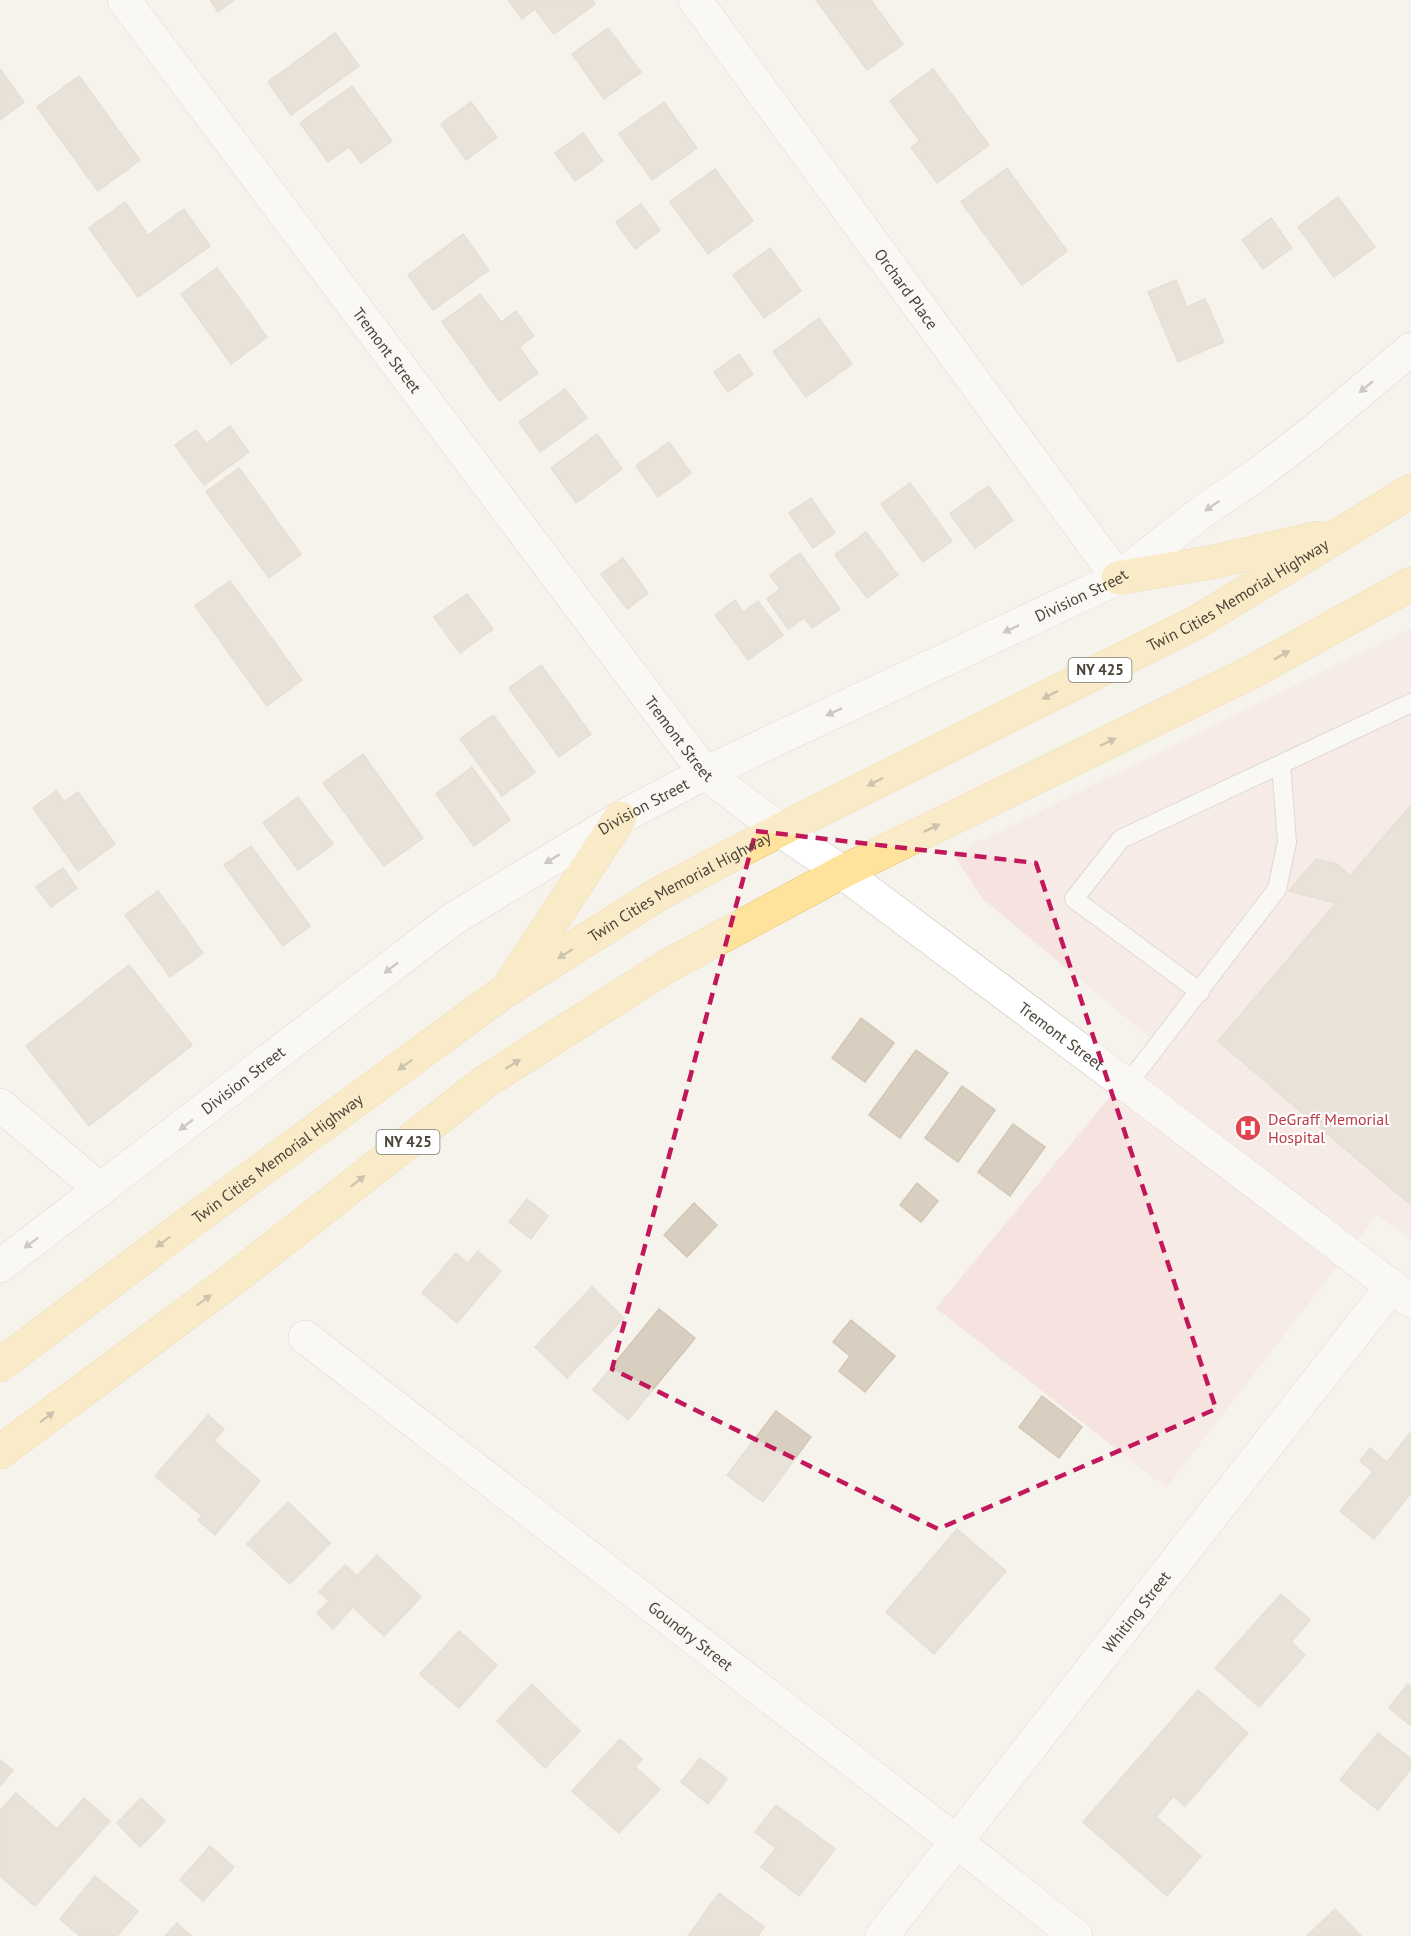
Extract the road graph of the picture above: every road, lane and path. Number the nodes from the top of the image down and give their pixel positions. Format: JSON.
{"nodes":[{"id":1,"x":124,"y":0,"type":"edge"},
{"id":2,"x":694,"y":0,"type":"edge"},
{"id":3,"x":1411,"y":349,"type":"edge"},
{"id":4,"x":1411,"y":491,"type":"edge"},
{"id":5,"x":1350,"y":529,"type":"junction"},
{"id":6,"x":1118,"y":578,"type":"junction"},
{"id":7,"x":1411,"y":584,"type":"edge"},
{"id":8,"x":1411,"y":703,"type":"edge"},
{"id":9,"x":1281,"y":764,"type":"junction"},
{"id":10,"x":705,"y":772,"type":"junction"},
{"id":11,"x":620,"y":818,"type":"junction"},
{"id":12,"x":780,"y":830,"type":"junction"},
{"id":13,"x":842,"y":872,"type":"junction"},
{"id":14,"x":505,"y":991,"type":"junction"},
{"id":15,"x":1200,"y":992,"type":"junction"},
{"id":16,"x":1127,"y":1085,"type":"junction"},
{"id":17,"x":0,"y":1105,"type":"edge"},
{"id":18,"x":101,"y":1190,"type":"junction"},
{"id":19,"x":0,"y":1266,"type":"edge"},
{"id":20,"x":1401,"y":1294,"type":"edge"},
{"id":21,"x":305,"y":1337,"type":"dead end"},
{"id":22,"x":0,"y":1365,"type":"edge"},
{"id":23,"x":0,"y":1452,"type":"edge"},
{"id":24,"x":957,"y":1842,"type":"junction"},
{"id":25,"x":882,"y":1936,"type":"edge"},
{"id":26,"x":1076,"y":1936,"type":"edge"}],
"edges":[{"from":1,"to":10,"type":"street","name":"Tremont Street"},
{"from":2,"to":6,"type":"street","name":"Orchard Place"},
{"from":3,"to":6,"type":"street","name":"Division Street","one_way":true},
{"from":4,"to":5,"type":"main road","name":"Twin Cities Memorial Highway","number":"NY 425"},
{"from":5,"to":6,"type":"main road"},
{"from":5,"to":12,"type":"main road","name":"Twin Cities Memorial Highway","number":"NY 425","one_way":true},
{"from":6,"to":10,"type":"street","name":"Division Street","one_way":true},
{"from":13,"to":7,"type":"main road","number":"NY 425","one_way":true},
{"from":8,"to":9,"type":"lane"},
{"from":9,"to":15,"type":"lane"},
{"from":9,"to":15,"type":"lane"},
{"from":10,"to":11,"type":"street","name":"Division Street"},
{"from":10,"to":12,"type":"street","name":"Tremont Street"},
{"from":11,"to":14,"type":"main road"},
{"from":11,"to":18,"type":"street","name":"Division Street","one_way":true},
{"from":12,"to":13,"type":"street","name":"Tremont Street"},
{"from":12,"to":14,"type":"main road","name":"Twin Cities Memorial Highway","number":"NY 425","one_way":true},
{"from":13,"to":16,"type":"street","name":"Tremont Street"},
{"from":23,"to":13,"type":"main road","number":"NY 425","one_way":true},
{"from":14,"to":22,"type":"main road","name":"Twin Cities Memorial Highway","number":"NY 425","one_way":true},
{"from":15,"to":16,"type":"lane"},
{"from":16,"to":20,"type":"street","name":"Tremont Street"},
{"from":17,"to":18,"type":"street"},
{"from":18,"to":19,"type":"street","name":"Division Street","one_way":true},
{"from":20,"to":24,"type":"street","name":"Whiting Street"},
{"from":21,"to":24,"type":"street","name":"Goundry Street"},
{"from":24,"to":25,"type":"street","name":"Whiting Street"},
{"from":24,"to":26,"type":"street","name":"Goundry Street"}]}
